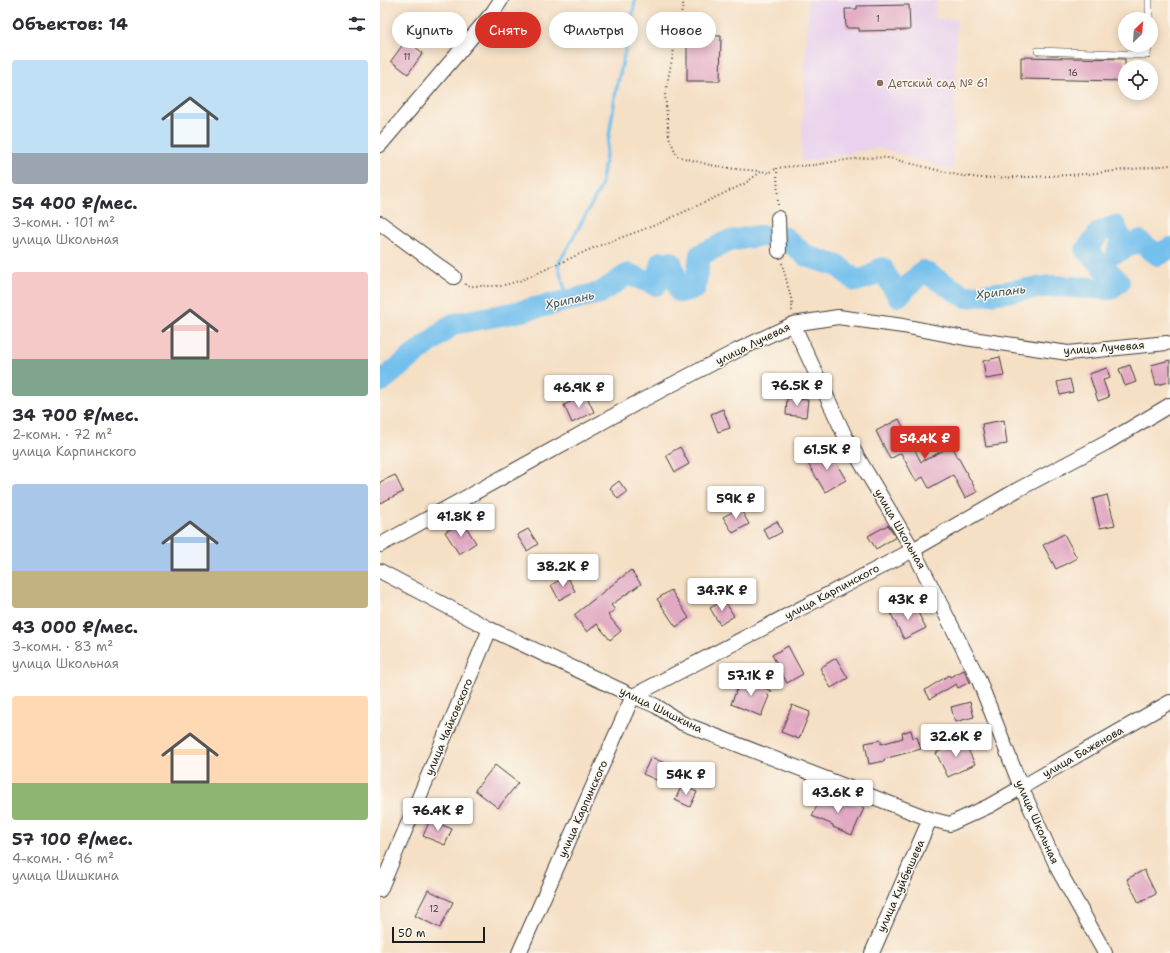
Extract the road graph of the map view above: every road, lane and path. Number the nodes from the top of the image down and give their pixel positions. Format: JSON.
{"nodes":[{"id":1,"x":501,"y":0,"type":"edge"},
{"id":2,"x":684,"y":0,"type":"edge"},
{"id":3,"x":1149,"y":0,"type":"edge"},
{"id":4,"x":1149,"y":12,"type":"edge"},
{"id":5,"x":1038,"y":51,"type":"dead end"},
{"id":6,"x":1147,"y":52,"type":"edge"},
{"id":7,"x":380,"y":145,"type":"edge"},
{"id":8,"x":1170,"y":165,"type":"edge"},
{"id":9,"x":776,"y":168,"type":"junction"},
{"id":10,"x":762,"y":171,"type":"junction"},
{"id":11,"x":778,"y":218,"type":"joint"},
{"id":12,"x":380,"y":223,"type":"edge"},
{"id":13,"x":779,"y":252,"type":"joint"},
{"id":14,"x":454,"y":278,"type":"joint"},
{"id":15,"x":793,"y":324,"type":"junction"},
{"id":16,"x":1168,"y":343,"type":"dead end"},
{"id":17,"x":1170,"y":405,"type":"edge"},
{"id":18,"x":380,"y":545,"type":"edge"},
{"id":19,"x":913,"y":550,"type":"junction"},
{"id":20,"x":380,"y":571,"type":"edge"},
{"id":21,"x":490,"y":629,"type":"junction"},
{"id":22,"x":633,"y":696,"type":"junction"},
{"id":23,"x":1170,"y":702,"type":"edge"},
{"id":24,"x":1021,"y":787,"type":"junction"},
{"id":25,"x":930,"y":819,"type":"junction"},
{"id":26,"x":380,"y":890,"type":"edge"},
{"id":27,"x":519,"y":953,"type":"edge"},
{"id":28,"x":872,"y":953,"type":"edge"},
{"id":29,"x":1105,"y":953,"type":"edge"}],
"edges":[{"from":1,"to":7,"type":"street"},
{"from":2,"to":10,"type":"path"},
{"from":3,"to":4,"type":"lane"},
{"from":5,"to":6,"type":"lane"},
{"from":8,"to":9,"type":"path"},
{"from":9,"to":10,"type":"path"},
{"from":9,"to":11,"type":"path"},
{"from":10,"to":14,"type":"path"},
{"from":11,"to":13,"type":"street"},
{"from":12,"to":14,"type":"street"},
{"from":13,"to":15,"type":"path"},
{"from":15,"to":16,"type":"street","name":"улица Лучевая"},
{"from":15,"to":18,"type":"street","name":"улица Лучевая"},
{"from":15,"to":19,"type":"street","name":"улица Школьная"},
{"from":17,"to":19,"type":"street","name":"улица Карпинского"},
{"from":19,"to":22,"type":"street","name":"улица Карпинского"},
{"from":19,"to":24,"type":"street","name":"улица Школьная"},
{"from":20,"to":21,"type":"street","name":"улица Шишкина"},
{"from":21,"to":22,"type":"street","name":"улица Шишкина"},
{"from":21,"to":26,"type":"street","name":"улица Чайковского"},
{"from":22,"to":25,"type":"street","name":"улица Шишкина"},
{"from":22,"to":27,"type":"street","name":"улица Карпинского"},
{"from":23,"to":24,"type":"street","name":"улица Баженова"},
{"from":24,"to":25,"type":"street","name":"улица Баженова"},
{"from":24,"to":29,"type":"street","name":"улица Школьная"},
{"from":25,"to":28,"type":"street","name":"улица Куйбышева"}]}
